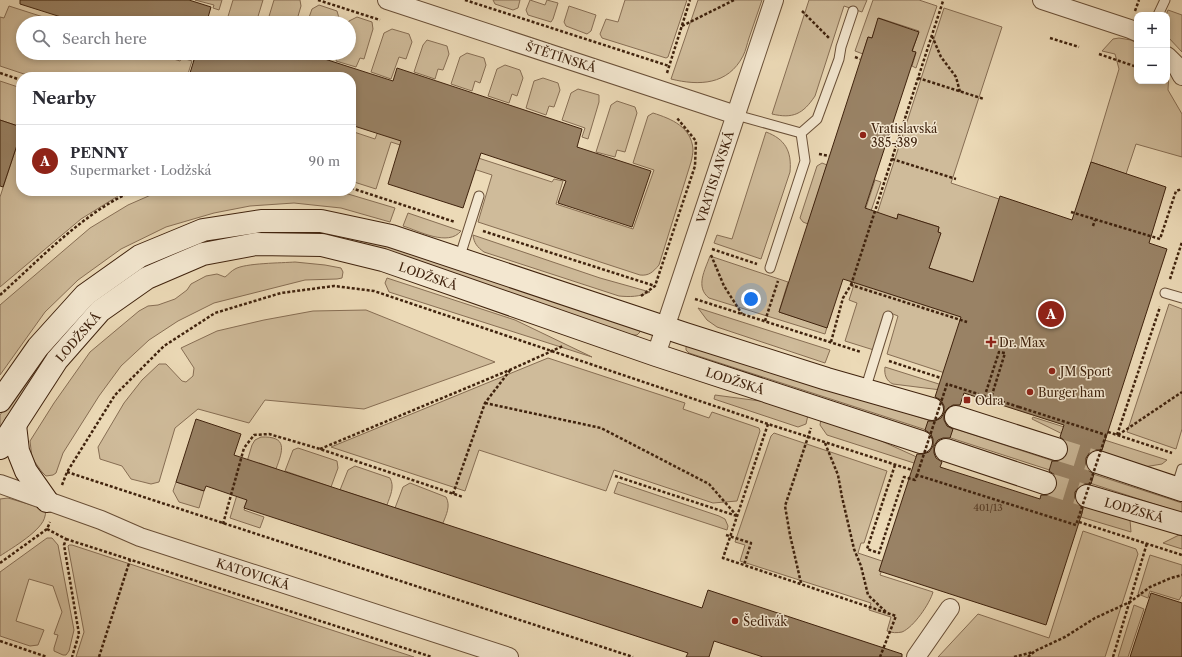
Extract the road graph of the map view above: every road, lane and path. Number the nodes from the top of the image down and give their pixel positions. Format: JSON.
{"nodes":[{"id":1,"x":318,"y":0,"type":"edge"},
{"id":2,"x":387,"y":0,"type":"edge"},
{"id":3,"x":465,"y":0,"type":"edge"},
{"id":4,"x":690,"y":0,"type":"edge"},
{"id":5,"x":734,"y":0,"type":"edge"},
{"id":6,"x":774,"y":0,"type":"edge"},
{"id":7,"x":1042,"y":0,"type":"edge"},
{"id":8,"x":1165,"y":0,"type":"edge"},
{"id":9,"x":943,"y":2,"type":"dead end"},
{"id":10,"x":853,"y":10,"type":"dead end"},
{"id":11,"x":802,"y":11,"type":"dead end"},
{"id":12,"x":1159,"y":12,"type":"edge"},
{"id":13,"x":386,"y":22,"type":"dead end"},
{"id":14,"x":682,"y":27,"type":"junction"},
{"id":15,"x":1134,"y":31,"type":"edge"},
{"id":16,"x":932,"y":36,"type":"junction"},
{"id":17,"x":1050,"y":38,"type":"dead end"},
{"id":18,"x":1079,"y":47,"type":"dead end"},
{"id":19,"x":841,"y":48,"type":"junction"},
{"id":20,"x":1099,"y":54,"type":"dead end"},
{"id":21,"x":856,"y":57,"type":"dead end"},
{"id":22,"x":860,"y":59,"type":"dead end"},
{"id":23,"x":1170,"y":59,"type":"edge"},
{"id":24,"x":669,"y":66,"type":"junction"},
{"id":25,"x":1134,"y":66,"type":"edge"},
{"id":26,"x":0,"y":73,"type":"edge"},
{"id":27,"x":1182,"y":76,"type":"edge"},
{"id":28,"x":16,"y":78,"type":"edge"},
{"id":29,"x":918,"y":78,"type":"junction"},
{"id":30,"x":666,"y":79,"type":"dead end"},
{"id":31,"x":960,"y":92,"type":"junction"},
{"id":32,"x":984,"y":99,"type":"dead end"},
{"id":33,"x":736,"y":115,"type":"junction"},
{"id":34,"x":673,"y":116,"type":"dead end"},
{"id":35,"x":801,"y":133,"type":"junction"},
{"id":36,"x":818,"y":154,"type":"dead end"},
{"id":37,"x":828,"y":156,"type":"dead end"},
{"id":38,"x":892,"y":159,"type":"junction"},
{"id":39,"x":956,"y":179,"type":"dead end"},
{"id":40,"x":1182,"y":189,"type":"edge"},
{"id":41,"x":356,"y":190,"type":"edge"},
{"id":42,"x":122,"y":196,"type":"edge"},
{"id":43,"x":478,"y":196,"type":"dead end"},
{"id":44,"x":401,"y":204,"type":"dead end"},
{"id":45,"x":1071,"y":212,"type":"dead end"},
{"id":46,"x":1095,"y":220,"type":"junction"},
{"id":47,"x":1093,"y":226,"type":"dead end"},
{"id":48,"x":1182,"y":242,"type":"edge"},
{"id":49,"x":459,"y":259,"type":"junction"},
{"id":50,"x":752,"y":262,"type":"dead end"},
{"id":51,"x":770,"y":268,"type":"dead end"},
{"id":52,"x":779,"y":277,"type":"dead end"},
{"id":53,"x":851,"y":285,"type":"junction"},
{"id":54,"x":655,"y":286,"type":"dead end"},
{"id":55,"x":1165,"y":292,"type":"junction"},
{"id":56,"x":0,"y":295,"type":"edge"},
{"id":57,"x":1182,"y":298,"type":"edge"},
{"id":58,"x":742,"y":314,"type":"dead end"},
{"id":59,"x":888,"y":316,"type":"dead end"},
{"id":60,"x":765,"y":321,"type":"dead end"},
{"id":61,"x":967,"y":322,"type":"dead end"},
{"id":62,"x":665,"y":328,"type":"junction"},
{"id":63,"x":831,"y":342,"type":"dead end"},
{"id":64,"x":553,"y":351,"type":"junction"},
{"id":65,"x":656,"y":355,"type":"junction"},
{"id":66,"x":512,"y":369,"type":"junction"},
{"id":67,"x":866,"y":390,"type":"junction"},
{"id":68,"x":986,"y":392,"type":"dead end"},
{"id":69,"x":1182,"y":392,"type":"edge"},
{"id":70,"x":991,"y":398,"type":"junction"},
{"id":71,"x":0,"y":401,"type":"edge"},
{"id":72,"x":485,"y":403,"type":"junction"},
{"id":73,"x":932,"y":409,"type":"dead end"},
{"id":74,"x":956,"y":417,"type":"dead end"},
{"id":75,"x":768,"y":424,"type":"junction"},
{"id":76,"x":15,"y":425,"type":"junction"},
{"id":77,"x":1108,"y":432,"type":"dead end"},
{"id":78,"x":1117,"y":435,"type":"junction"},
{"id":79,"x":809,"y":437,"type":"junction"},
{"id":80,"x":921,"y":442,"type":"dead end"},
{"id":81,"x":825,"y":443,"type":"junction"},
{"id":82,"x":0,"y":448,"type":"edge"},
{"id":83,"x":320,"y":449,"type":"junction"},
{"id":84,"x":1056,"y":449,"type":"tunnel mouth"},
{"id":85,"x":946,"y":450,"type":"dead end"},
{"id":86,"x":1172,"y":453,"type":"dead end"},
{"id":87,"x":1098,"y":462,"type":"tunnel mouth"},
{"id":88,"x":895,"y":465,"type":"junction"},
{"id":89,"x":912,"y":470,"type":"dead end"},
{"id":90,"x":917,"y":475,"type":"junction"},
{"id":91,"x":615,"y":476,"type":"dead end"},
{"id":92,"x":1180,"y":482,"type":"edge"},
{"id":93,"x":1045,"y":483,"type":"tunnel mouth"},
{"id":94,"x":0,"y":484,"type":"edge"},
{"id":95,"x":453,"y":494,"type":"junction"},
{"id":96,"x":1087,"y":496,"type":"tunnel mouth"},
{"id":97,"x":463,"y":497,"type":"dead end"},
{"id":98,"x":48,"y":501,"type":"junction"},
{"id":99,"x":738,"y":516,"type":"junction"},
{"id":100,"x":1079,"y":522,"type":"dead end"},
{"id":101,"x":223,"y":524,"type":"junction"},
{"id":102,"x":1182,"y":524,"type":"edge"},
{"id":103,"x":47,"y":529,"type":"dead end"},
{"id":104,"x":726,"y":535,"type":"dead end"},
{"id":105,"x":66,"y":539,"type":"junction"},
{"id":106,"x":1147,"y":543,"type":"junction"},
{"id":107,"x":1182,"y":555,"type":"edge"},
{"id":108,"x":130,"y":560,"type":"junction"},
{"id":109,"x":744,"y":565,"type":"junction"},
{"id":110,"x":1182,"y":575,"type":"edge"},
{"id":111,"x":801,"y":584,"type":"junction"},
{"id":112,"x":1130,"y":602,"type":"junction"},
{"id":113,"x":950,"y":608,"type":"dead end"},
{"id":114,"x":887,"y":613,"type":"junction"},
{"id":115,"x":0,"y":641,"type":"edge"},
{"id":116,"x":1035,"y":651,"type":"junction"},
{"id":117,"x":47,"y":657,"type":"edge"},
{"id":118,"x":72,"y":657,"type":"edge"},
{"id":119,"x":99,"y":657,"type":"edge"},
{"id":120,"x":432,"y":657,"type":"edge"},
{"id":121,"x":509,"y":657,"type":"edge"},
{"id":122,"x":633,"y":657,"type":"edge"},
{"id":123,"x":881,"y":657,"type":"edge"},
{"id":124,"x":916,"y":657,"type":"edge"},
{"id":125,"x":1014,"y":657,"type":"edge"},
{"id":126,"x":1028,"y":657,"type":"edge"},
{"id":127,"x":1113,"y":657,"type":"edge"}],
"edges":[{"from":1,"to":13,"type":"path"},
{"from":2,"to":33,"type":"street","name":"ŠTĚTÍNSKÁ"},
{"from":3,"to":24,"type":"path"},
{"from":4,"to":14,"type":"path"},
{"from":5,"to":14,"type":"path"},
{"from":6,"to":33,"type":"street","name":"VRATISLAVSKÁ"},
{"from":7,"to":15,"type":"street"},
{"from":8,"to":12,"type":"lane"},
{"from":9,"to":16,"type":"path"},
{"from":10,"to":19,"type":"lane"},
{"from":11,"to":19,"type":"path"},
{"from":14,"to":24,"type":"path"},
{"from":16,"to":29,"type":"path"},
{"from":16,"to":31,"type":"path"},
{"from":17,"to":18,"type":"path"},
{"from":19,"to":35,"type":"lane"},
{"from":20,"to":25,"type":"path"},
{"from":21,"to":22,"type":"path"},
{"from":23,"to":27,"type":"street"},
{"from":24,"to":30,"type":"path"},
{"from":26,"to":28,"type":"path"},
{"from":29,"to":31,"type":"path"},
{"from":29,"to":38,"type":"path"},
{"from":31,"to":32,"type":"path"},
{"from":33,"to":35,"type":"lane"},
{"from":33,"to":62,"type":"street","name":"VRATISLAVSKÁ"},
{"from":34,"to":54,"type":"path"},
{"from":35,"to":51,"type":"lane"},
{"from":36,"to":37,"type":"path"},
{"from":38,"to":39,"type":"path"},
{"from":38,"to":53,"type":"path"},
{"from":40,"to":46,"type":"path"},
{"from":41,"to":44,"type":"path"},
{"from":42,"to":56,"type":"path"},
{"from":43,"to":49,"type":"lane"},
{"from":45,"to":46,"type":"path"},
{"from":46,"to":47,"type":"path"},
{"from":48,"to":55,"type":"path"},
{"from":49,"to":62,"type":"street","name":"LODŽSKÁ"},
{"from":49,"to":71,"type":"street","name":"LODŽSKÁ"},
{"from":50,"to":58,"type":"path"},
{"from":52,"to":60,"type":"path"},
{"from":53,"to":61,"type":"path"},
{"from":53,"to":63,"type":"path"},
{"from":55,"to":57,"type":"lane"},
{"from":55,"to":78,"type":"path"},
{"from":59,"to":67,"type":"lane"},
{"from":62,"to":65,"type":"street","name":"VRATISLAVSKÁ"},
{"from":62,"to":67,"type":"street","name":"LODŽSKÁ"},
{"from":64,"to":66,"type":"path"},
{"from":64,"to":75,"type":"path"},
{"from":64,"to":101,"type":"path"},
{"from":65,"to":76,"type":"street","name":"LODŽSKÁ"},
{"from":65,"to":80,"type":"street","name":"LODŽSKÁ"},
{"from":66,"to":72,"type":"path"},
{"from":66,"to":83,"type":"path"},
{"from":67,"to":73,"type":"street","name":"LODŽSKÁ"},
{"from":68,"to":70,"type":"path"},
{"from":69,"to":78,"type":"path"},
{"from":70,"to":90,"type":"path","bridge":true},
{"from":70,"to":90,"type":"path","bridge":true},
{"from":72,"to":95,"type":"path"},
{"from":72,"to":99,"type":"path"},
{"from":74,"to":84,"type":"street"},
{"from":75,"to":79,"type":"path"},
{"from":75,"to":99,"type":"path"},
{"from":76,"to":82,"type":"street","name":"LODŽSKÁ"},
{"from":76,"to":98,"type":"street"},
{"from":77,"to":78,"type":"path"},
{"from":78,"to":86,"type":"path"},
{"from":79,"to":81,"type":"path"},
{"from":79,"to":111,"type":"path"},
{"from":81,"to":88,"type":"path"},
{"from":81,"to":114,"type":"path"},
{"from":83,"to":95,"type":"path"},
{"from":83,"to":101,"type":"path"},
{"from":85,"to":93,"type":"street"},
{"from":87,"to":92,"type":"street"},
{"from":88,"to":89,"type":"path"},
{"from":88,"to":90,"type":"path"},
{"from":91,"to":99,"type":"path"},
{"from":94,"to":98,"type":"street","name":"KATOVICKÁ"},
{"from":95,"to":97,"type":"path"},
{"from":96,"to":102,"type":"street","name":"LODŽSKÁ"},
{"from":98,"to":121,"type":"street","name":"KATOVICKÁ"},
{"from":99,"to":109,"type":"path"},
{"from":100,"to":106,"type":"path"},
{"from":101,"to":122,"type":"path"},
{"from":103,"to":105,"type":"path"},
{"from":104,"to":109,"type":"path"},
{"from":105,"to":108,"type":"path"},
{"from":105,"to":118,"type":"path"},
{"from":106,"to":107,"type":"path"},
{"from":106,"to":112,"type":"path"},
{"from":108,"to":119,"type":"path"},
{"from":108,"to":120,"type":"path"},
{"from":109,"to":111,"type":"path"},
{"from":110,"to":112,"type":"path"},
{"from":111,"to":114,"type":"path"},
{"from":112,"to":116,"type":"path"},
{"from":112,"to":127,"type":"path"},
{"from":113,"to":124,"type":"street"},
{"from":114,"to":123,"type":"path"},
{"from":115,"to":117,"type":"path"},
{"from":116,"to":125,"type":"path"},
{"from":116,"to":126,"type":"path"}]}
